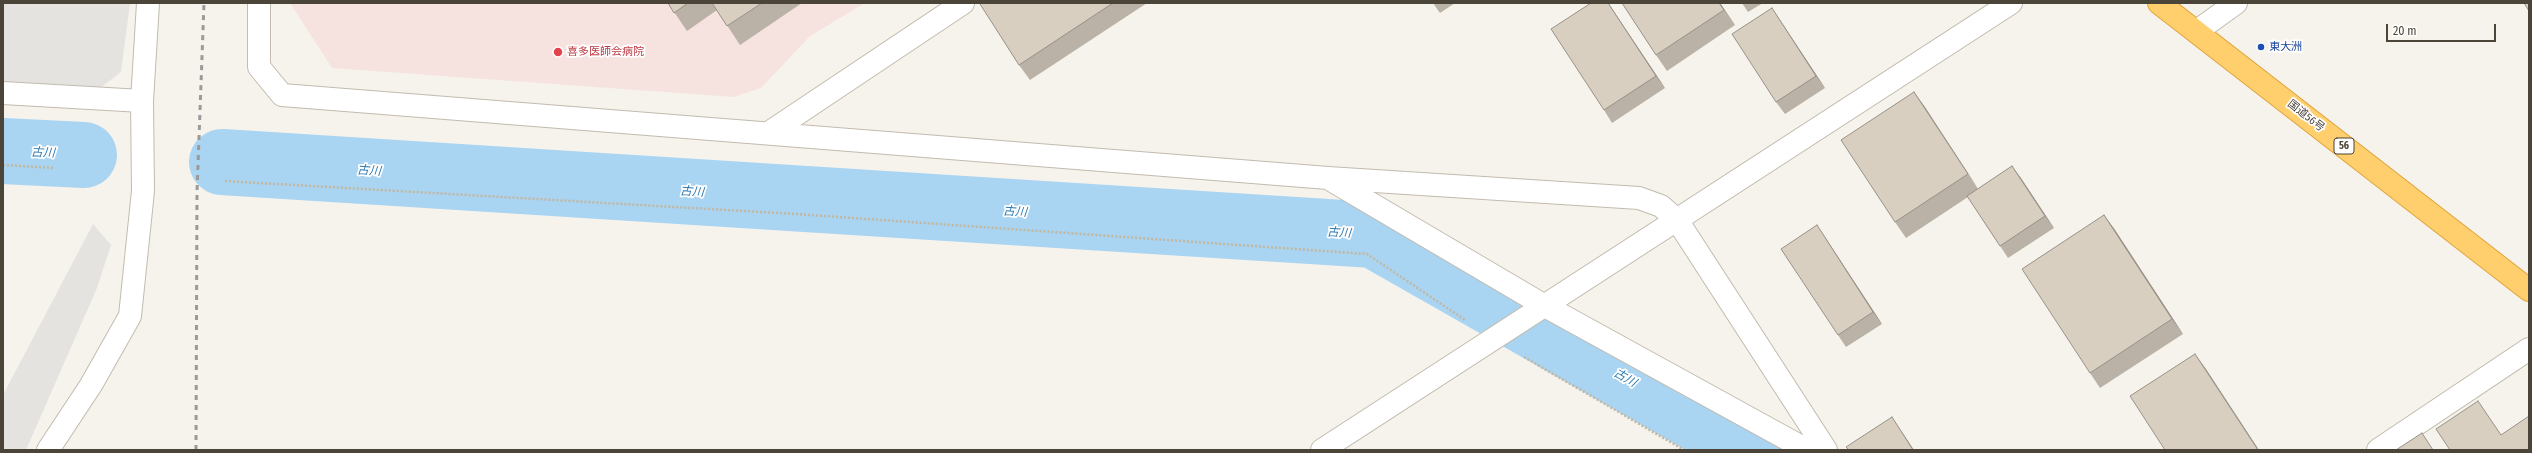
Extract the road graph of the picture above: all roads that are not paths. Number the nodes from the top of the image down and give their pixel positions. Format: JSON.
{"nodes":[{"id":1,"x":148,"y":3,"type":"edge"},
{"id":2,"x":259,"y":3,"type":"edge"},
{"id":3,"x":963,"y":3,"type":"edge"},
{"id":4,"x":2011,"y":3,"type":"edge"},
{"id":5,"x":2159,"y":3,"type":"edge"},
{"id":6,"x":2236,"y":3,"type":"edge"},
{"id":7,"x":2197,"y":31,"type":"junction"},
{"id":8,"x":3,"y":93,"type":"edge"},
{"id":9,"x":142,"y":101,"type":"junction"},
{"id":10,"x":770,"y":132,"type":"junction"},
{"id":11,"x":1328,"y":178,"type":"junction"},
{"id":12,"x":1676,"y":220,"type":"junction"},
{"id":13,"x":2529,"y":290,"type":"edge"},
{"id":14,"x":1545,"y":306,"type":"junction"},
{"id":15,"x":2529,"y":349,"type":"edge"},
{"id":16,"x":48,"y":450,"type":"edge"},
{"id":17,"x":1322,"y":450,"type":"edge"},
{"id":18,"x":1807,"y":450,"type":"edge"},
{"id":19,"x":1826,"y":450,"type":"edge"},
{"id":20,"x":2378,"y":450,"type":"edge"}],
"edges":[{"from":1,"to":9,"type":"street"},
{"from":2,"to":10,"type":"street"},
{"from":3,"to":10,"type":"street"},
{"from":4,"to":12,"type":"street"},
{"from":5,"to":7,"type":"highway","name":"国道56号","number":"56"},
{"from":6,"to":7,"type":"street"},
{"from":7,"to":13,"type":"highway","name":"国道56号","number":"56"},
{"from":8,"to":9,"type":"street"},
{"from":9,"to":16,"type":"street"},
{"from":10,"to":11,"type":"street"},
{"from":11,"to":12,"type":"street"},
{"from":11,"to":14,"type":"street"},
{"from":12,"to":14,"type":"street"},
{"from":12,"to":19,"type":"street"},
{"from":14,"to":17,"type":"street"},
{"from":14,"to":18,"type":"street"},
{"from":15,"to":20,"type":"street"}]}
